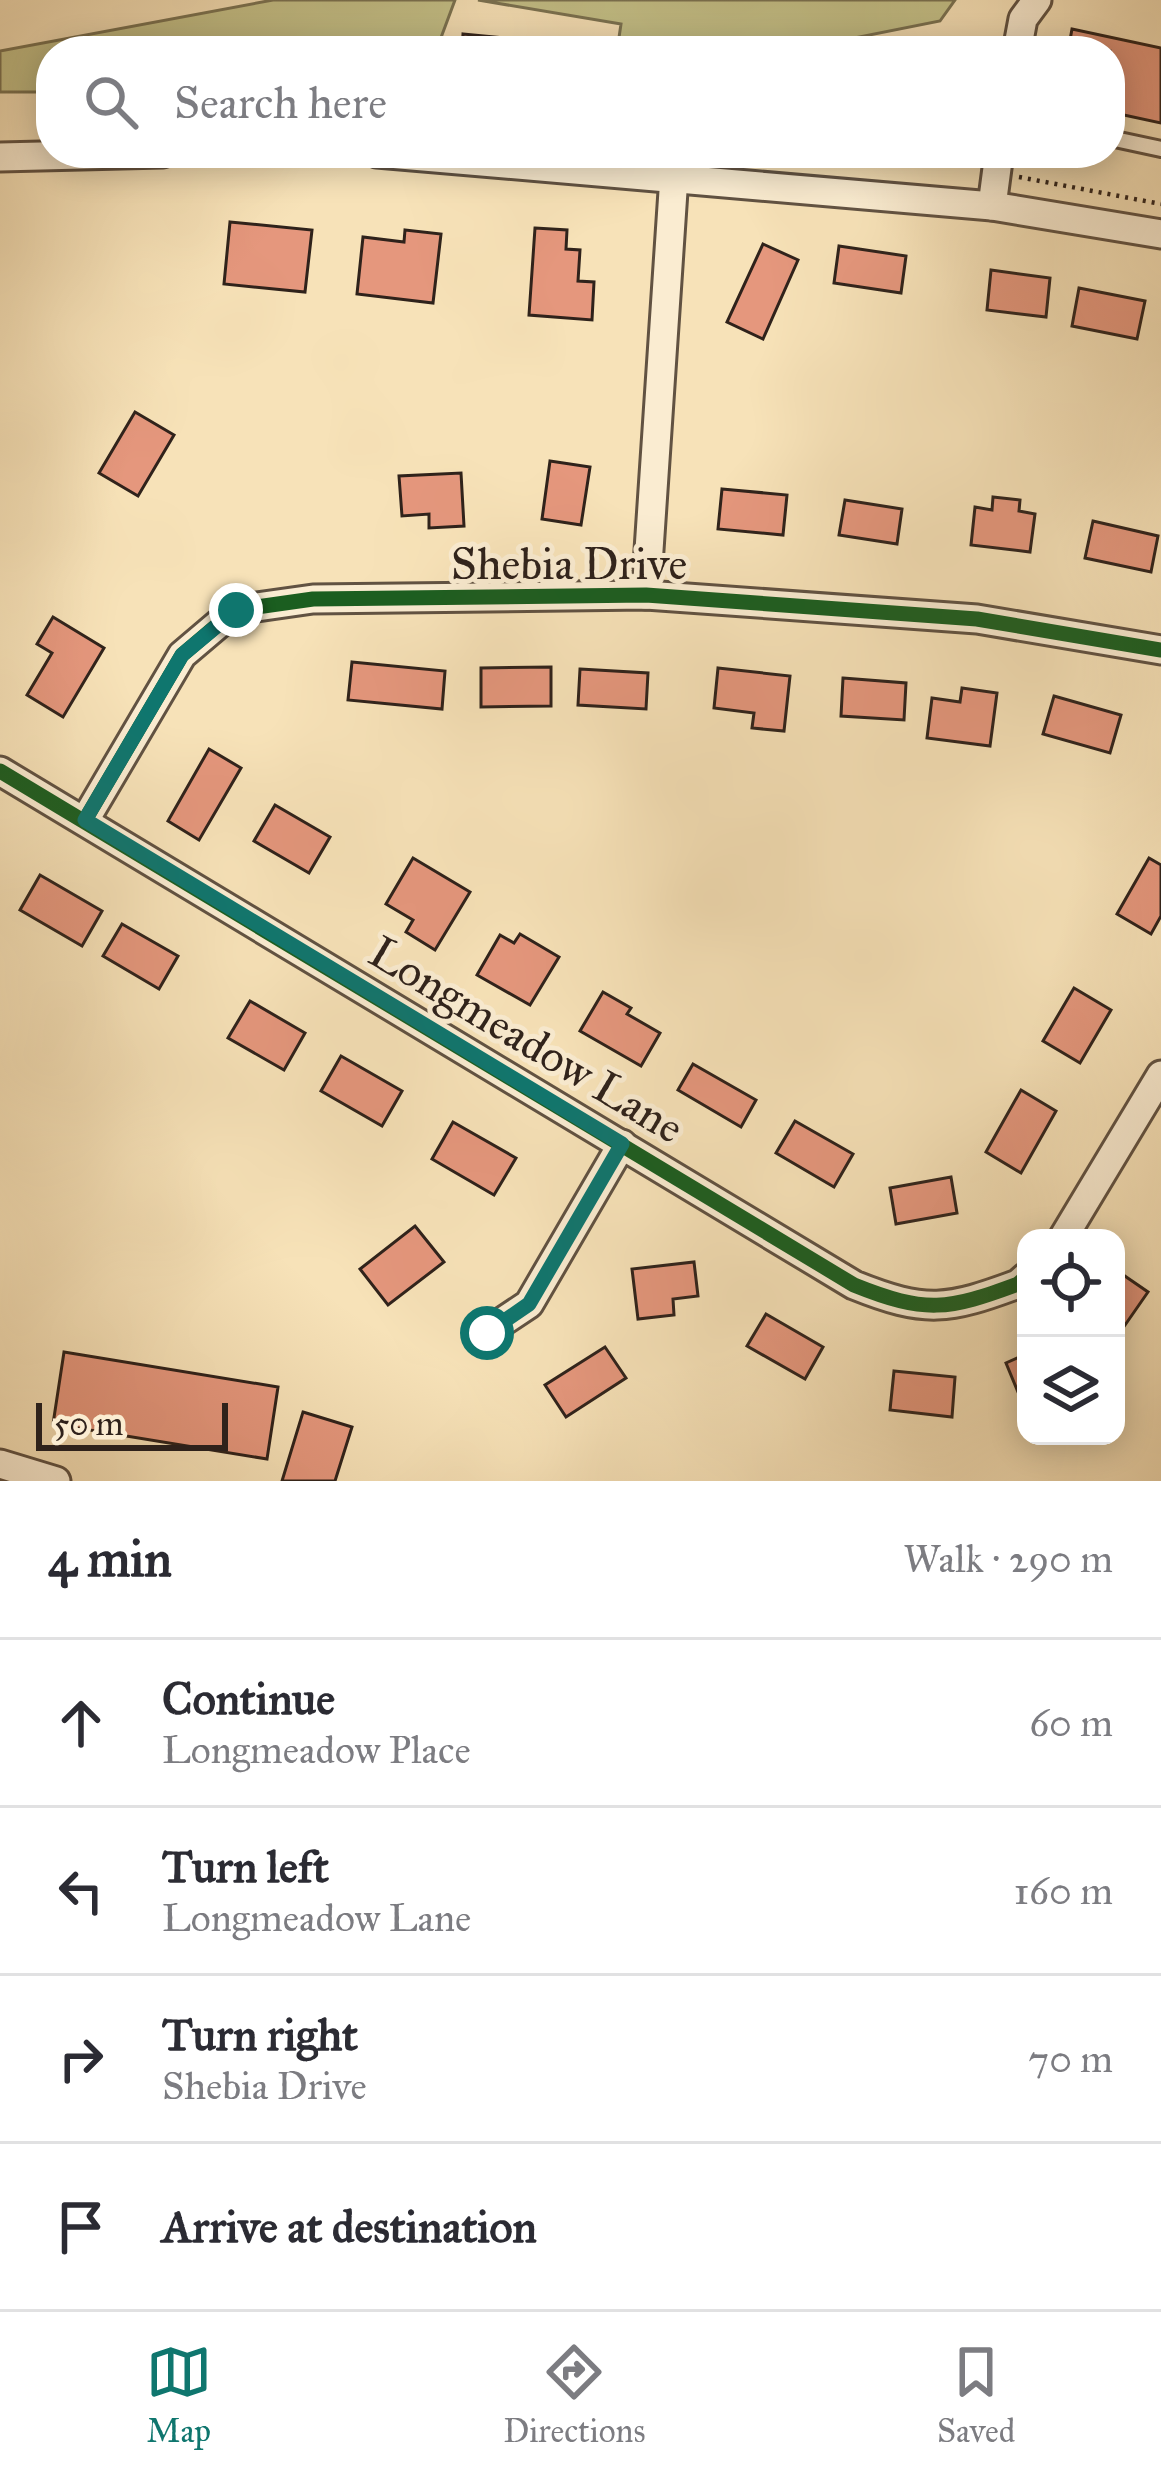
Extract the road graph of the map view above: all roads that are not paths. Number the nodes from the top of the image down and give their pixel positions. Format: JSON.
{"nodes":[{"id":1,"x":1037,"y":0,"type":"edge"},
{"id":2,"x":1020,"y":36,"type":"edge"},
{"id":3,"x":1125,"y":141,"type":"edge"},
{"id":4,"x":1161,"y":149,"type":"edge"},
{"id":5,"x":36,"y":156,"type":"edge"},
{"id":6,"x":0,"y":157,"type":"edge"},
{"id":7,"x":571,"y":168,"type":"edge"},
{"id":8,"x":997,"y":168,"type":"edge"},
{"id":9,"x":674,"y":176,"type":"junction"},
{"id":10,"x":992,"y":206,"type":"junction"},
{"id":11,"x":1161,"y":234,"type":"edge"},
{"id":12,"x":646,"y":595,"type":"junction"},
{"id":13,"x":1161,"y":650,"type":"edge"},
{"id":14,"x":0,"y":771,"type":"edge"},
{"id":15,"x":85,"y":820,"type":"junction"},
{"id":16,"x":1161,"y":1076,"type":"edge"},
{"id":17,"x":622,"y":1144,"type":"junction"},
{"id":18,"x":1068,"y":1229,"type":"edge"},
{"id":19,"x":1017,"y":1283,"type":"edge"},
{"id":20,"x":487,"y":1333,"type":"dead end"},
{"id":21,"x":0,"y":1464,"type":"edge"},
{"id":22,"x":56,"y":1481,"type":"edge"}],
"edges":[{"from":1,"to":2,"type":"street"},
{"from":3,"to":4,"type":"lane"},
{"from":5,"to":6,"type":"street"},
{"from":7,"to":9,"type":"street"},
{"from":8,"to":10,"type":"street"},
{"from":9,"to":10,"type":"street"},
{"from":9,"to":12,"type":"street"},
{"from":10,"to":11,"type":"street"},
{"from":12,"to":13,"type":"street","name":"Shebia Drive"},
{"from":12,"to":15,"type":"street","name":"Shebia Drive"},
{"from":14,"to":15,"type":"street","name":"Longmeadow Lane"},
{"from":15,"to":17,"type":"street","name":"Longmeadow Lane"},
{"from":16,"to":18,"type":"street"},
{"from":17,"to":19,"type":"street","name":"Longmeadow Lane"},
{"from":17,"to":20,"type":"street"},
{"from":21,"to":22,"type":"street"}]}
